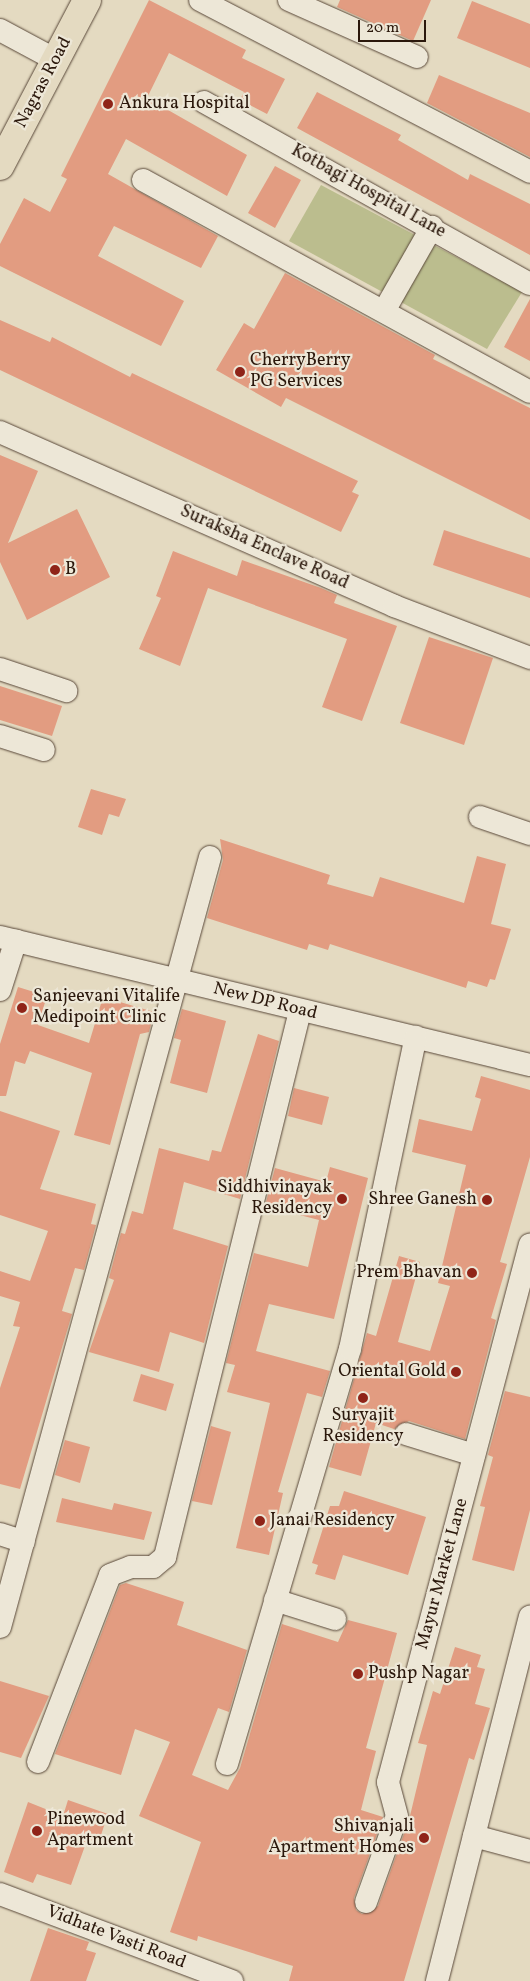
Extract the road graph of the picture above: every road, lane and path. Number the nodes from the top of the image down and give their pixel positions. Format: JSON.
{"nodes":[{"id":1,"x":87,"y":0,"type":"edge"},
{"id":2,"x":200,"y":0,"type":"edge"},
{"id":3,"x":289,"y":0,"type":"edge"},
{"id":4,"x":0,"y":30,"type":"edge"},
{"id":5,"x":417,"y":57,"type":"dead end"},
{"id":6,"x":56,"y":60,"type":"junction"},
{"id":7,"x":204,"y":102,"type":"dead end"},
{"id":8,"x":0,"y":166,"type":"edge"},
{"id":9,"x":530,"y":172,"type":"edge"},
{"id":10,"x":143,"y":180,"type":"dead end"},
{"id":11,"x":432,"y":227,"type":"junction"},
{"id":12,"x":530,"y":284,"type":"edge"},
{"id":13,"x":384,"y":312,"type":"junction"},
{"id":14,"x":530,"y":392,"type":"edge"},
{"id":15,"x":0,"y":432,"type":"edge"},
{"id":16,"x":530,"y":658,"type":"edge"},
{"id":17,"x":0,"y":669,"type":"edge"},
{"id":18,"x":66,"y":691,"type":"dead end"},
{"id":19,"x":0,"y":736,"type":"edge"},
{"id":20,"x":44,"y":750,"type":"dead end"},
{"id":21,"x":480,"y":817,"type":"dead end"},
{"id":22,"x":530,"y":834,"type":"edge"},
{"id":23,"x":210,"y":857,"type":"dead end"},
{"id":24,"x":8,"y":939,"type":"edge"},
{"id":25,"x":179,"y":980,"type":"junction"},
{"id":26,"x":0,"y":990,"type":"edge"},
{"id":27,"x":300,"y":1011,"type":"junction"},
{"id":28,"x":416,"y":1037,"type":"junction"},
{"id":29,"x":530,"y":1064,"type":"edge"},
{"id":30,"x":530,"y":1244,"type":"edge"},
{"id":31,"x":406,"y":1434,"type":"dead end"},
{"id":32,"x":474,"y":1455,"type":"junction"},
{"id":33,"x":0,"y":1534,"type":"edge"},
{"id":34,"x":24,"y":1542,"type":"junction"},
{"id":35,"x":275,"y":1600,"type":"junction"},
{"id":36,"x":530,"y":1617,"type":"edge"},
{"id":37,"x":335,"y":1618,"type":"dead end"},
{"id":38,"x":0,"y":1627,"type":"edge"},
{"id":39,"x":523,"y":1676,"type":"edge"},
{"id":40,"x":38,"y":1762,"type":"dead end"},
{"id":41,"x":227,"y":1764,"type":"dead end"},
{"id":42,"x":474,"y":1836,"type":"junction"},
{"id":43,"x":530,"y":1851,"type":"edge"},
{"id":44,"x":0,"y":1894,"type":"edge"},
{"id":45,"x":366,"y":1902,"type":"dead end"},
{"id":46,"x":232,"y":1981,"type":"edge"},
{"id":47,"x":437,"y":1981,"type":"edge"}],
"edges":[{"from":1,"to":6,"type":"main road","name":"Nagras Road"},
{"from":2,"to":9,"type":"street"},
{"from":3,"to":5,"type":"street"},
{"from":4,"to":6,"type":"street"},
{"from":6,"to":8,"type":"main road","name":"Nagras Road"},
{"from":7,"to":11,"type":"street","name":"Kotbagi Hospital Lane"},
{"from":10,"to":13,"type":"street"},
{"from":11,"to":12,"type":"street","name":"Kotbagi Hospital Lane"},
{"from":11,"to":13,"type":"street"},
{"from":13,"to":14,"type":"street"},
{"from":15,"to":16,"type":"street","name":"Suraksha Enclave Road"},
{"from":17,"to":18,"type":"street"},
{"from":19,"to":20,"type":"street"},
{"from":21,"to":22,"type":"street"},
{"from":23,"to":25,"type":"street"},
{"from":24,"to":25,"type":"street","name":"New DP Road"},
{"from":24,"to":26,"type":"street"},
{"from":25,"to":27,"type":"street","name":"New DP Road"},
{"from":25,"to":34,"type":"street"},
{"from":27,"to":28,"type":"street","name":"New DP Road"},
{"from":27,"to":40,"type":"street"},
{"from":28,"to":29,"type":"street","name":"New DP Road"},
{"from":28,"to":35,"type":"street"},
{"from":30,"to":32,"type":"street","name":"Mayur Market Lane"},
{"from":31,"to":32,"type":"street"},
{"from":32,"to":45,"type":"street","name":"Mayur Market Lane"},
{"from":33,"to":34,"type":"street"},
{"from":34,"to":38,"type":"street"},
{"from":35,"to":37,"type":"street"},
{"from":35,"to":41,"type":"street"},
{"from":36,"to":39,"type":"street"},
{"from":39,"to":42,"type":"street"},
{"from":42,"to":43,"type":"street"},
{"from":42,"to":47,"type":"street"},
{"from":44,"to":46,"type":"street","name":"Vidhate Vasti Road"}]}
